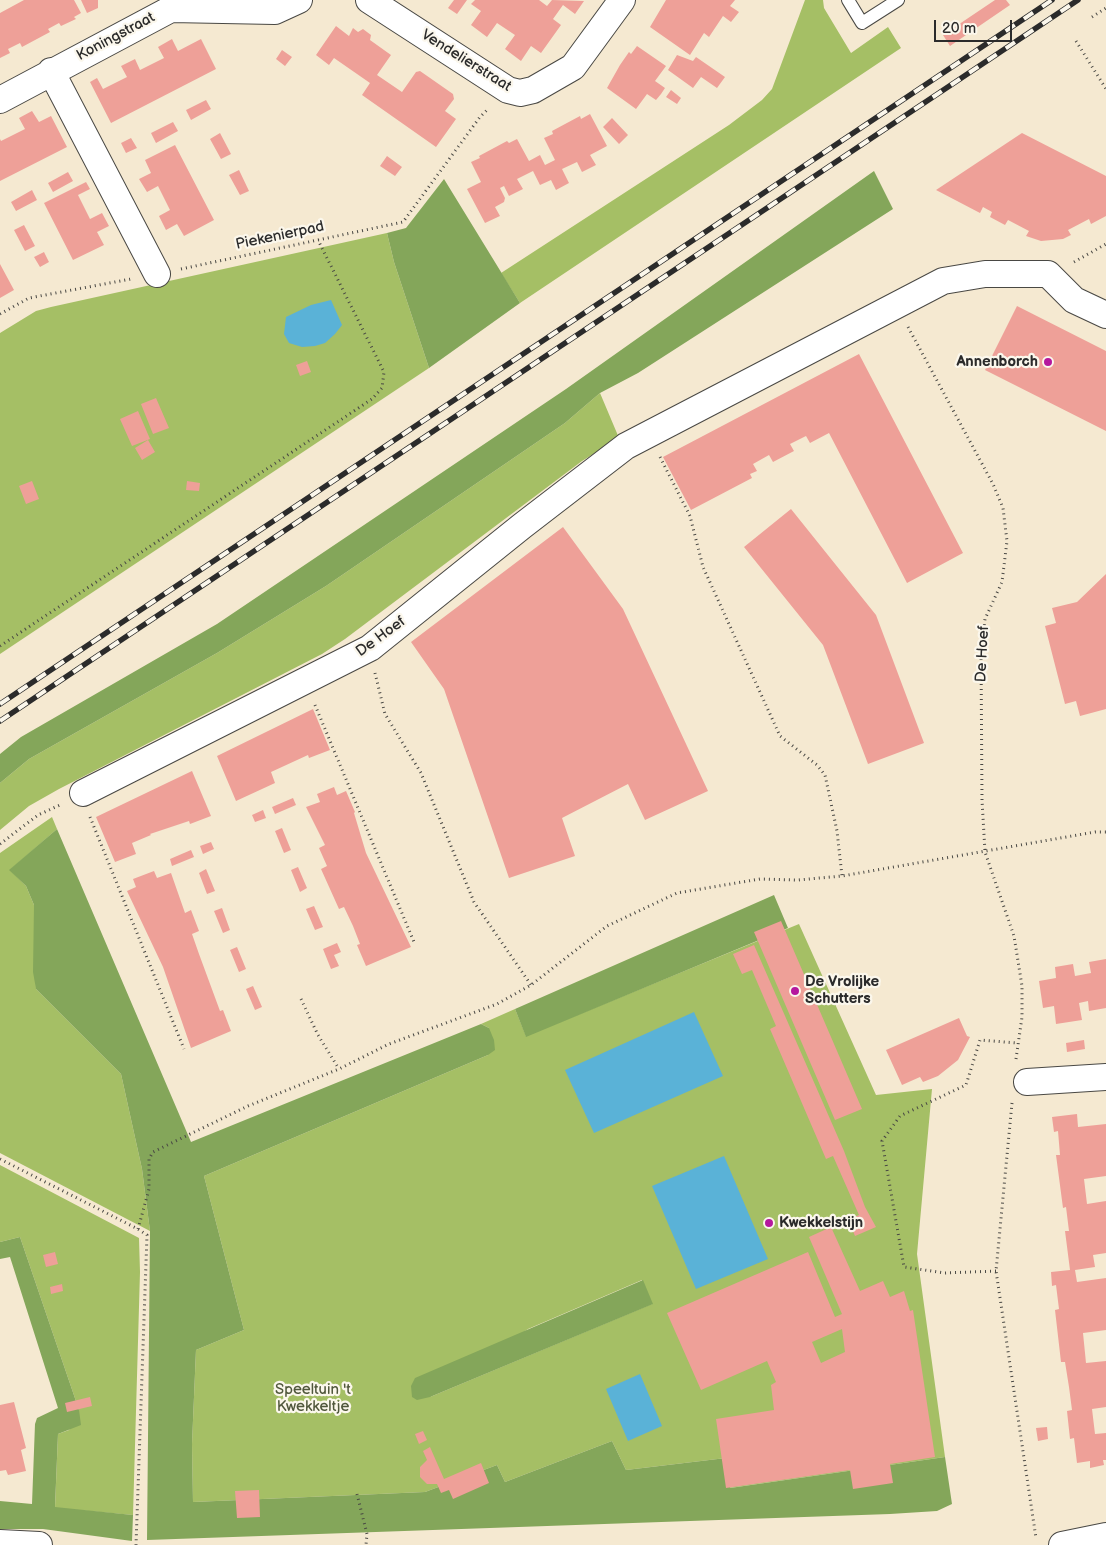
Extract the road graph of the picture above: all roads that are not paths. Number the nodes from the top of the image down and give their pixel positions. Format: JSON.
{"nodes":[{"id":1,"x":299,"y":0,"type":"edge"},
{"id":2,"x":369,"y":0,"type":"edge"},
{"id":3,"x":622,"y":0,"type":"edge"},
{"id":4,"x":848,"y":0,"type":"edge"},
{"id":5,"x":898,"y":0,"type":"edge"},
{"id":6,"x":226,"y":5,"type":"edge"},
{"id":7,"x":51,"y":71,"type":"junction"},
{"id":8,"x":0,"y":100,"type":"edge"},
{"id":9,"x":157,"y":274,"type":"road end"},
{"id":10,"x":1106,"y":315,"type":"edge"},
{"id":11,"x":83,"y":793,"type":"road end"},
{"id":12,"x":1106,"y":1077,"type":"edge"},
{"id":13,"x":1018,"y":1082,"type":"road end"},
{"id":14,"x":1106,"y":1536,"type":"edge"},
{"id":15,"x":0,"y":1543,"type":"edge"},
{"id":16,"x":39,"y":1545,"type":"edge"},
{"id":17,"x":1064,"y":1545,"type":"edge"}],
"edges":[{"from":1,"to":6,"type":"street","name":"Koningstraat"},
{"from":2,"to":3,"type":"street","name":"Vendelierstraat"},
{"from":4,"to":5,"type":"lane"},
{"from":6,"to":7,"type":"street","name":"Koningstraat"},
{"from":7,"to":8,"type":"street","name":"Koningstraat"},
{"from":7,"to":9,"type":"street"},
{"from":10,"to":11,"type":"street","name":"De Hoef"},
{"from":12,"to":13,"type":"street"},
{"from":14,"to":17,"type":"street"},
{"from":15,"to":16,"type":"street"}]}
